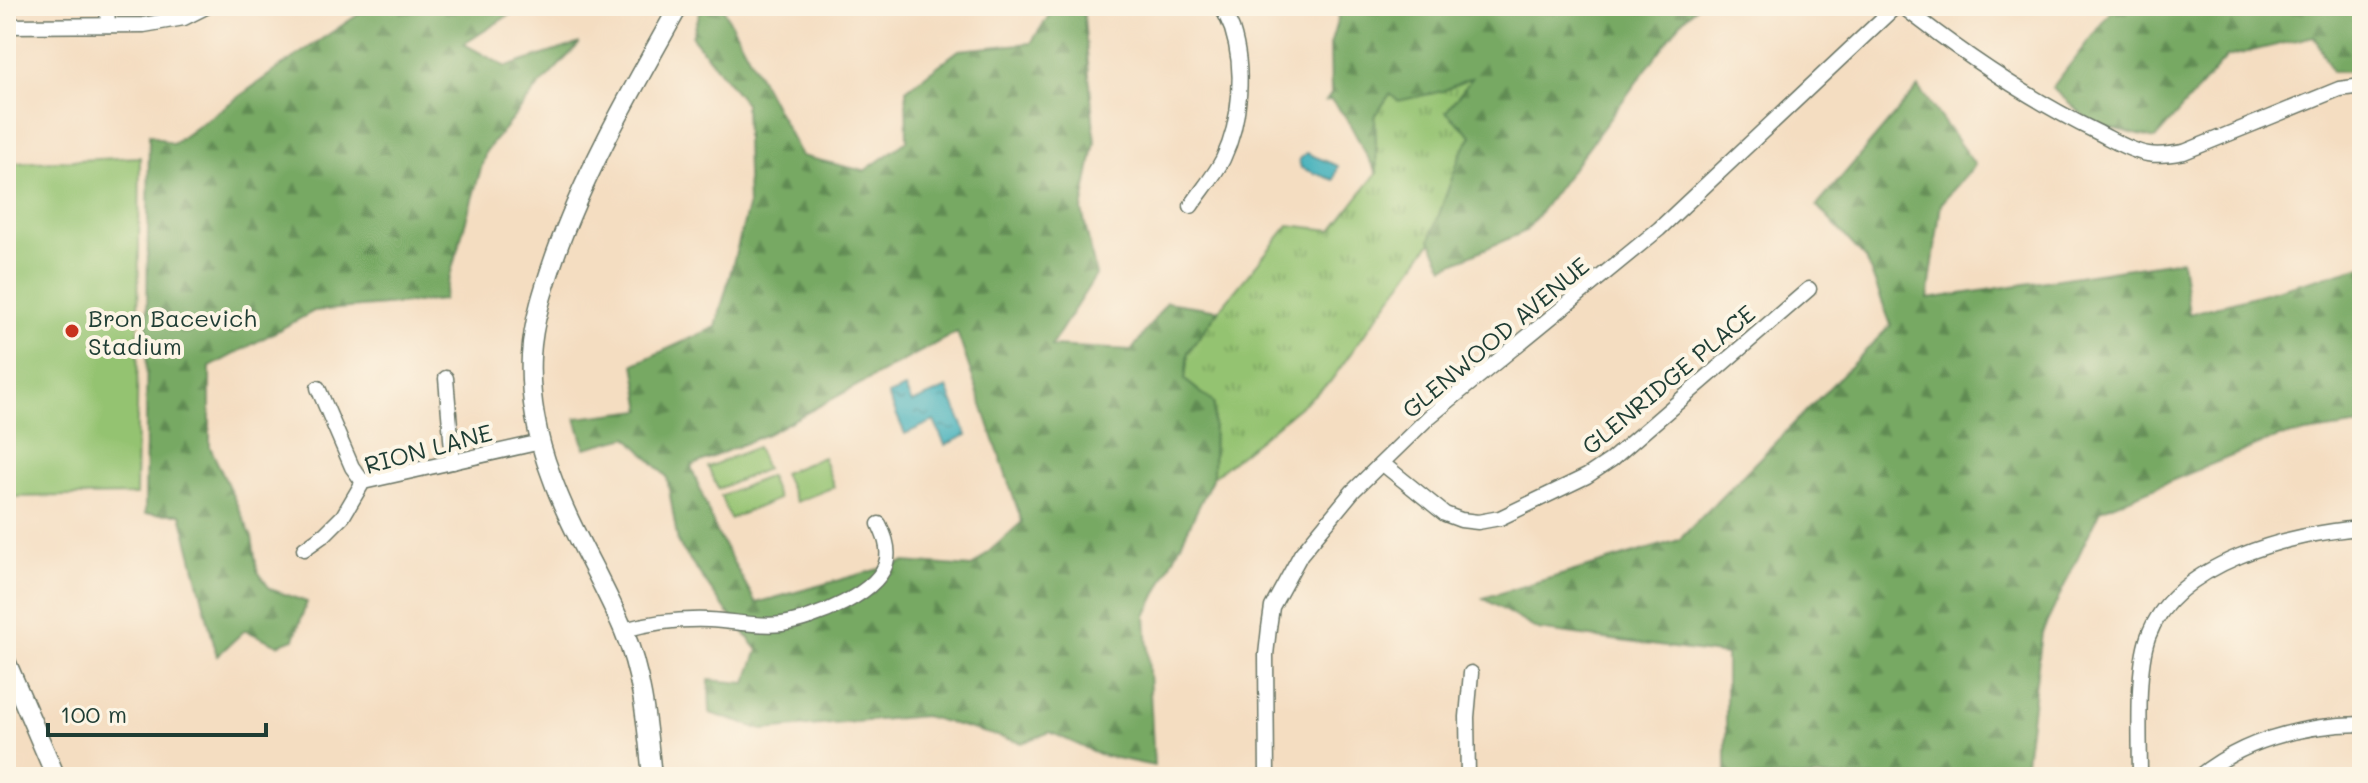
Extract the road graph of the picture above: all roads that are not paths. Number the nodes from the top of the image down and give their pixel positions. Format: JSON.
{"nodes":[{"id":1,"x":107,"y":6,"type":"edge"},
{"id":2,"x":208,"y":6,"type":"edge"},
{"id":3,"x":679,"y":6,"type":"edge"},
{"id":4,"x":1221,"y":6,"type":"edge"},
{"id":5,"x":1896,"y":6,"type":"edge"},
{"id":6,"x":1902,"y":6,"type":"edge"},
{"id":7,"x":108,"y":25,"type":"junction"},
{"id":8,"x":6,"y":26,"type":"edge"},
{"id":9,"x":2362,"y":86,"type":"edge"},
{"id":10,"x":1191,"y":206,"type":"dead end"},
{"id":11,"x":1809,"y":289,"type":"dead end"},
{"id":12,"x":446,"y":378,"type":"dead end"},
{"id":13,"x":318,"y":388,"type":"dead end"},
{"id":14,"x":541,"y":442,"type":"junction"},
{"id":15,"x":453,"y":462,"type":"junction"},
{"id":16,"x":1383,"y":464,"type":"junction"},
{"id":17,"x":363,"y":482,"type":"junction"},
{"id":18,"x":879,"y":524,"type":"dead end"},
{"id":19,"x":2362,"y":528,"type":"edge"},
{"id":20,"x":304,"y":549,"type":"dead end"},
{"id":21,"x":624,"y":630,"type":"junction"},
{"id":22,"x":6,"y":661,"type":"edge"},
{"id":23,"x":1471,"y":673,"type":"dead end"},
{"id":24,"x":2362,"y":724,"type":"edge"},
{"id":25,"x":56,"y":777,"type":"edge"},
{"id":26,"x":652,"y":777,"type":"edge"},
{"id":27,"x":1267,"y":777,"type":"edge"},
{"id":28,"x":1468,"y":777,"type":"edge"},
{"id":29,"x":2140,"y":777,"type":"edge"},
{"id":30,"x":2198,"y":777,"type":"edge"}],
"edges":[{"from":1,"to":7,"type":"street"},
{"from":2,"to":7,"type":"street"},
{"from":3,"to":14,"type":"street"},
{"from":4,"to":10,"type":"street"},
{"from":5,"to":16,"type":"street","name":"GLENWOOD AVENUE"},
{"from":6,"to":9,"type":"street"},
{"from":7,"to":8,"type":"street"},
{"from":11,"to":16,"type":"street","name":"GLENRIDGE PLACE"},
{"from":12,"to":15,"type":"street"},
{"from":13,"to":17,"type":"street"},
{"from":14,"to":15,"type":"street","name":"RION LANE"},
{"from":14,"to":21,"type":"street"},
{"from":15,"to":17,"type":"street","name":"RION LANE"},
{"from":16,"to":27,"type":"street","name":"GLENWOOD AVENUE"},
{"from":17,"to":20,"type":"street","name":"RION LANE"},
{"from":18,"to":21,"type":"street"},
{"from":19,"to":29,"type":"street"},
{"from":21,"to":26,"type":"street"},
{"from":22,"to":25,"type":"street"},
{"from":23,"to":28,"type":"street"},
{"from":24,"to":30,"type":"street"}]}
